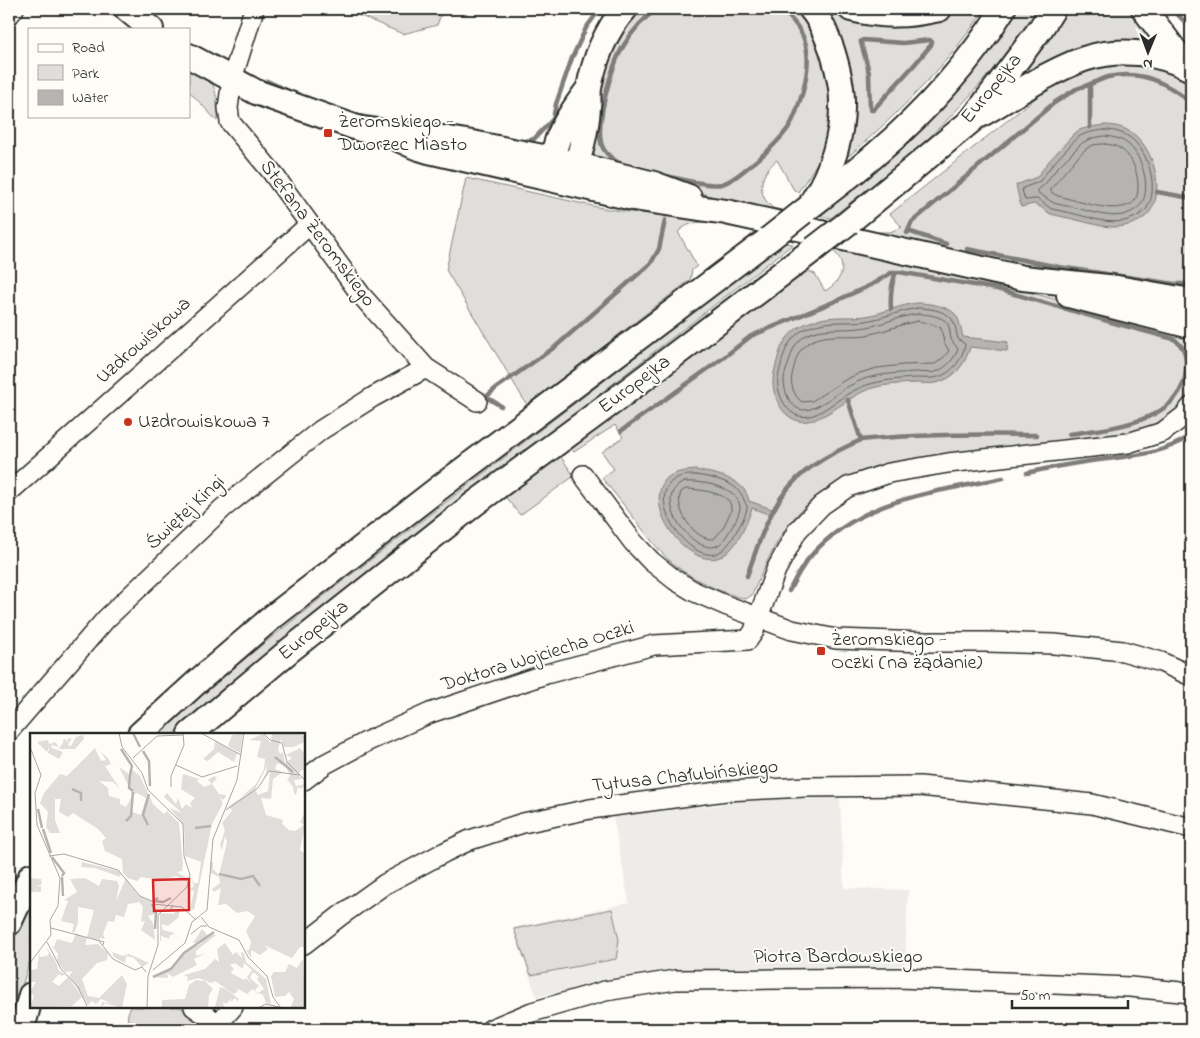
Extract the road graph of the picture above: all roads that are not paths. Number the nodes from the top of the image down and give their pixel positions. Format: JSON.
{"nodes":[{"id":1,"x":14,"y":9,"type":"edge"},
{"id":2,"x":127,"y":9,"type":"edge"},
{"id":3,"x":254,"y":9,"type":"edge"},
{"id":4,"x":626,"y":9,"type":"edge"},
{"id":5,"x":811,"y":9,"type":"edge"},
{"id":6,"x":851,"y":9,"type":"edge"},
{"id":7,"x":939,"y":9,"type":"edge"},
{"id":8,"x":1003,"y":9,"type":"edge"},
{"id":9,"x":1053,"y":9,"type":"edge"},
{"id":10,"x":1144,"y":9,"type":"edge"},
{"id":11,"x":9,"y":15,"type":"edge"},
{"id":12,"x":150,"y":28,"type":"edge"},
{"id":13,"x":190,"y":57,"type":"edge"},
{"id":14,"x":1191,"y":68,"type":"edge"},
{"id":15,"x":232,"y":79,"type":"junction"},
{"id":16,"x":589,"y":88,"type":"junction"},
{"id":17,"x":972,"y":120,"type":"junction"},
{"id":18,"x":383,"y":132,"type":"junction"},
{"id":19,"x":553,"y":159,"type":"junction"},
{"id":20,"x":576,"y":164,"type":"junction"},
{"id":21,"x":561,"y":182,"type":"junction"},
{"id":22,"x":726,"y":212,"type":"junction"},
{"id":23,"x":803,"y":212,"type":"junction"},
{"id":24,"x":309,"y":225,"type":"junction"},
{"id":25,"x":1023,"y":278,"type":"junction"},
{"id":26,"x":1191,"y":301,"type":"edge"},
{"id":27,"x":1191,"y":326,"type":"edge"},
{"id":28,"x":426,"y":368,"type":"junction"},
{"id":29,"x":477,"y":401,"type":"dead end"},
{"id":30,"x":1191,"y":407,"type":"edge"},
{"id":31,"x":583,"y":475,"type":"dead end"},
{"id":32,"x":9,"y":492,"type":"edge"},
{"id":33,"x":758,"y":618,"type":"junction"},
{"id":34,"x":1191,"y":676,"type":"edge"},
{"id":35,"x":9,"y":731,"type":"edge"},
{"id":36,"x":141,"y":733,"type":"edge"},
{"id":37,"x":191,"y":733,"type":"edge"},
{"id":38,"x":305,"y":779,"type":"edge"},
{"id":39,"x":1191,"y":828,"type":"edge"},
{"id":40,"x":30,"y":878,"type":"edge"},
{"id":41,"x":9,"y":923,"type":"edge"},
{"id":42,"x":305,"y":943,"type":"edge"},
{"id":43,"x":1191,"y":993,"type":"edge"},
{"id":44,"x":30,"y":998,"type":"edge"},
{"id":45,"x":195,"y":1008,"type":"edge"},
{"id":46,"x":232,"y":1008,"type":"edge"},
{"id":47,"x":222,"y":1027,"type":"edge"},
{"id":48,"x":22,"y":1029,"type":"edge"},
{"id":49,"x":491,"y":1029,"type":"edge"}],
"edges":[{"from":1,"to":11,"type":"street"},
{"from":2,"to":12,"type":"main road"},
{"from":3,"to":15,"type":"street","name":"Stefana Żeromskiego"},
{"from":4,"to":16,"type":"main road"},
{"from":5,"to":23,"type":"main road"},
{"from":6,"to":7,"type":"main road"},
{"from":8,"to":23,"type":"main road","name":"Europejka"},
{"from":9,"to":17,"type":"main road","name":"Europejka"},
{"from":10,"to":14,"type":"main road"},
{"from":13,"to":15,"type":"main road"},
{"from":14,"to":17,"type":"main road"},
{"from":15,"to":18,"type":"main road"},
{"from":15,"to":24,"type":"street","name":"Stefana Żeromskiego"},
{"from":16,"to":19,"type":"main road"},
{"from":16,"to":20,"type":"main road"},
{"from":17,"to":37,"type":"main road","name":"Europejka","bridge":true},
{"from":18,"to":19,"type":"main road"},
{"from":18,"to":21,"type":"main road"},
{"from":19,"to":20,"type":"main road"},
{"from":19,"to":21,"type":"main road"},
{"from":20,"to":21,"type":"main road"},
{"from":20,"to":22,"type":"main road"},
{"from":21,"to":22,"type":"main road"},
{"from":22,"to":25,"type":"main road"},
{"from":23,"to":36,"type":"main road","name":"Europejka","bridge":true},
{"from":24,"to":28,"type":"street","name":"Stefana Żeromskiego"},
{"from":24,"to":32,"type":"street","name":"Uzdrowiskowa"},
{"from":25,"to":26,"type":"main road"},
{"from":25,"to":27,"type":"main road"},
{"from":28,"to":29,"type":"street","name":"Stefana Żeromskiego"},
{"from":28,"to":35,"type":"street","name":"Świętej Kingi"},
{"from":30,"to":33,"type":"street"},
{"from":31,"to":33,"type":"street"},
{"from":33,"to":34,"type":"street"},
{"from":33,"to":38,"type":"street","name":"Doktora Wojciecha Oczki"},
{"from":39,"to":42,"type":"street","name":"Tytusa Chałubińskiego"},
{"from":40,"to":41,"type":"main road"},
{"from":43,"to":49,"type":"street","name":"Piotra Bardowskiego"},
{"from":44,"to":48,"type":"main road"},
{"from":45,"to":47,"type":"street"},
{"from":46,"to":47,"type":"street"}]}
